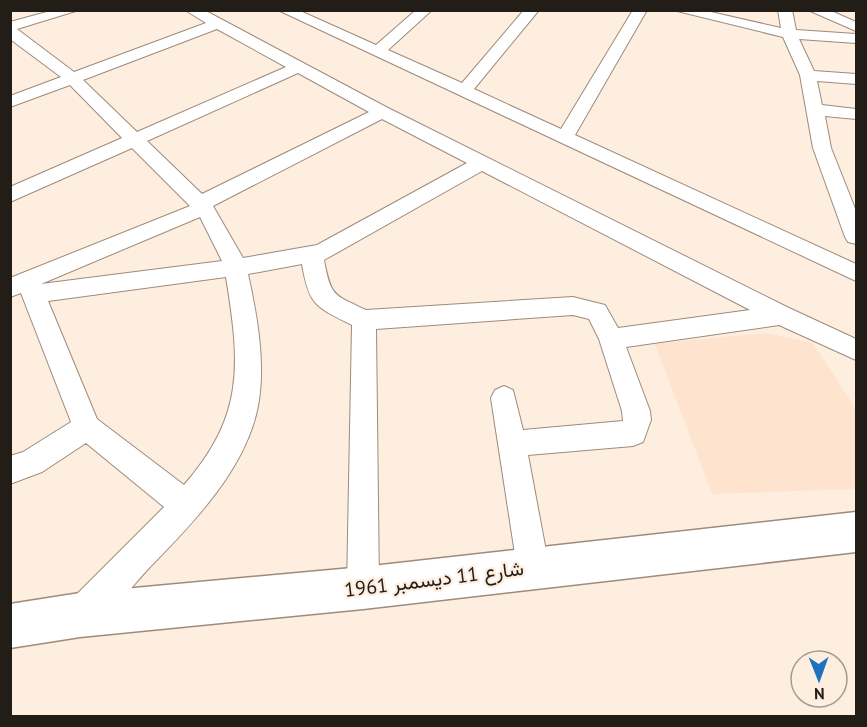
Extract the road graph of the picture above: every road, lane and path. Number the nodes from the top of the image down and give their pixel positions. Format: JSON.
{"nodes":[{"id":1,"x":72,"y":10,"type":"edge"},
{"id":2,"x":285,"y":10,"type":"edge"},
{"id":3,"x":425,"y":10,"type":"edge"},
{"id":4,"x":532,"y":10,"type":"edge"},
{"id":5,"x":640,"y":10,"type":"edge"},
{"id":6,"x":680,"y":10,"type":"edge"},
{"id":7,"x":785,"y":10,"type":"edge"},
{"id":8,"x":815,"y":10,"type":"edge"},
{"id":9,"x":195,"y":11,"type":"edge"},
{"id":10,"x":312,"y":15,"type":"edge"},
{"id":11,"x":218,"y":24,"type":"junction"},
{"id":12,"x":13,"y":25,"type":"edge"},
{"id":13,"x":856,"y":27,"type":"edge"},
{"id":14,"x":789,"y":34,"type":"junction"},
{"id":15,"x":856,"y":38,"type":"edge"},
{"id":16,"x":378,"y":51,"type":"junction"},
{"id":17,"x":299,"y":67,"type":"junction"},
{"id":18,"x":808,"y":75,"type":"junction"},
{"id":19,"x":73,"y":79,"type":"junction"},
{"id":20,"x":856,"y":79,"type":"edge"},
{"id":21,"x":464,"y":91,"type":"junction"},
{"id":22,"x":10,"y":102,"type":"edge"},
{"id":23,"x":817,"y":110,"type":"junction"},
{"id":24,"x":382,"y":112,"type":"junction"},
{"id":25,"x":856,"y":114,"type":"edge"},
{"id":26,"x":564,"y":139,"type":"junction"},
{"id":27,"x":135,"y":141,"type":"junction"},
{"id":28,"x":482,"y":163,"type":"junction"},
{"id":29,"x":10,"y":195,"type":"edge"},
{"id":30,"x":202,"y":206,"type":"junction"},
{"id":31,"x":856,"y":237,"type":"edge"},
{"id":32,"x":312,"y":255,"type":"junction"},
{"id":33,"x":237,"y":266,"type":"junction"},
{"id":34,"x":856,"y":273,"type":"edge"},
{"id":35,"x":24,"y":288,"type":"edge"},
{"id":36,"x":781,"y":315,"type":"junction"},
{"id":37,"x":363,"y":320,"type":"junction"},
{"id":38,"x":611,"y":339,"type":"junction"},
{"id":39,"x":856,"y":350,"type":"edge"},
{"id":40,"x":504,"y":398,"type":"dead end"},
{"id":41,"x":87,"y":427,"type":"junction"},
{"id":42,"x":512,"y":444,"type":"junction"},
{"id":43,"x":10,"y":470,"type":"edge"},
{"id":44,"x":187,"y":506,"type":"junction"},
{"id":45,"x":856,"y":532,"type":"edge"},
{"id":46,"x":533,"y":567,"type":"junction"},
{"id":47,"x":363,"y":588,"type":"junction"},
{"id":48,"x":80,"y":615,"type":"junction"},
{"id":49,"x":10,"y":626,"type":"edge"}],
"edges":[{"from":1,"to":12,"type":"street"},
{"from":2,"to":10,"type":"street"},
{"from":3,"to":16,"type":"street"},
{"from":4,"to":21,"type":"street"},
{"from":5,"to":26,"type":"street"},
{"from":6,"to":14,"type":"street"},
{"from":7,"to":14,"type":"street"},
{"from":8,"to":13,"type":"street"},
{"from":9,"to":11,"type":"street"},
{"from":10,"to":16,"type":"street"},
{"from":11,"to":17,"type":"street"},
{"from":11,"to":19,"type":"street"},
{"from":12,"to":19,"type":"street"},
{"from":14,"to":15,"type":"street"},
{"from":14,"to":18,"type":"street"},
{"from":16,"to":21,"type":"street"},
{"from":17,"to":24,"type":"street"},
{"from":17,"to":27,"type":"street"},
{"from":18,"to":20,"type":"street"},
{"from":18,"to":23,"type":"street"},
{"from":19,"to":22,"type":"street"},
{"from":19,"to":27,"type":"street"},
{"from":21,"to":26,"type":"street"},
{"from":23,"to":25,"type":"street"},
{"from":23,"to":31,"type":"street"},
{"from":24,"to":28,"type":"street"},
{"from":24,"to":30,"type":"street"},
{"from":26,"to":34,"type":"street"},
{"from":27,"to":29,"type":"street"},
{"from":27,"to":30,"type":"street"},
{"from":28,"to":32,"type":"street"},
{"from":28,"to":36,"type":"street"},
{"from":30,"to":33,"type":"street"},
{"from":30,"to":35,"type":"street"},
{"from":32,"to":33,"type":"street"},
{"from":32,"to":37,"type":"street"},
{"from":33,"to":35,"type":"street"},
{"from":33,"to":44,"type":"street"},
{"from":35,"to":41,"type":"street"},
{"from":36,"to":38,"type":"street"},
{"from":36,"to":39,"type":"street"},
{"from":37,"to":38,"type":"street"},
{"from":37,"to":47,"type":"street"},
{"from":38,"to":42,"type":"street"},
{"from":40,"to":42,"type":"street"},
{"from":41,"to":43,"type":"street"},
{"from":41,"to":44,"type":"street"},
{"from":42,"to":46,"type":"street"},
{"from":44,"to":48,"type":"street"},
{"from":45,"to":46,"type":"main road","name":"شارع 11 ديسمبر 1961"},
{"from":46,"to":47,"type":"main road","name":"شارع 11 ديسمبر 1961"},
{"from":47,"to":48,"type":"main road","name":"شارع 11 ديسمبر 1961"},
{"from":48,"to":49,"type":"main road","name":"شارع 11 ديسمبر 1961"}]}
